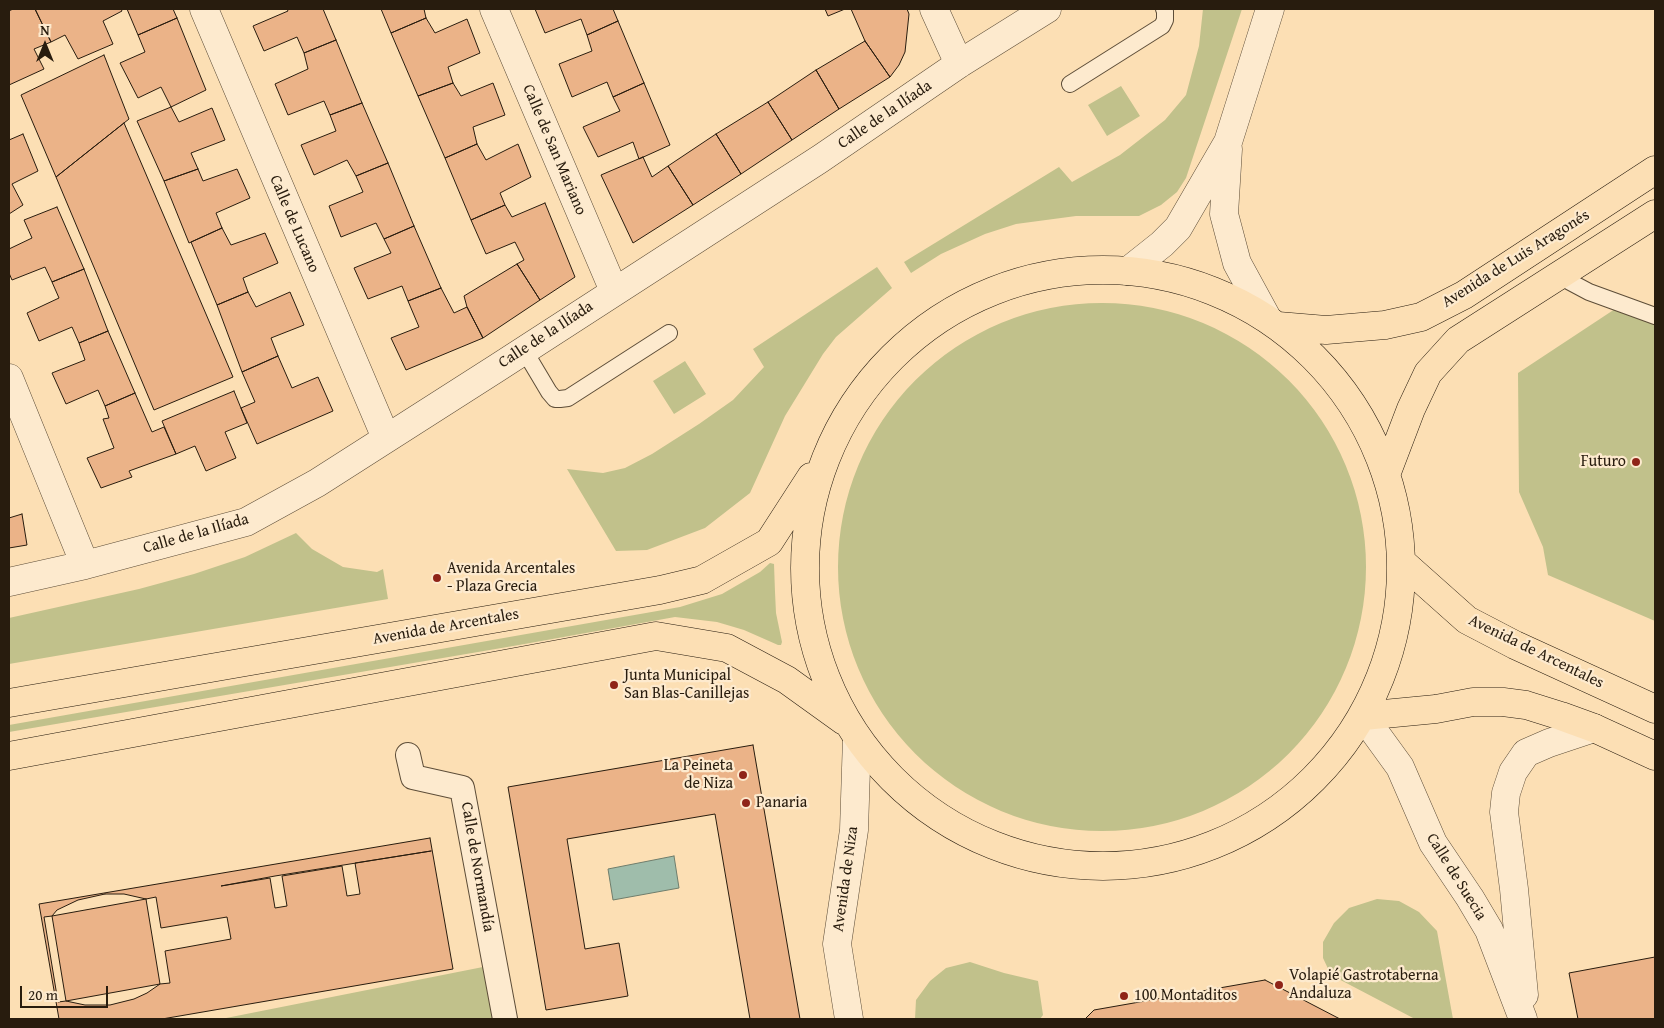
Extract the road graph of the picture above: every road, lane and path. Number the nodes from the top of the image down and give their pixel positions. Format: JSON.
{"nodes":[{"id":1,"x":204,"y":9,"type":"edge"},
{"id":2,"x":494,"y":9,"type":"edge"},
{"id":3,"x":934,"y":9,"type":"edge"},
{"id":4,"x":1047,"y":9,"type":"edge"},
{"id":5,"x":1164,"y":9,"type":"edge"},
{"id":6,"x":1270,"y":9,"type":"edge"},
{"id":7,"x":960,"y":64,"type":"junction"},
{"id":8,"x":1070,"y":84,"type":"dead end"},
{"id":9,"x":1228,"y":142,"type":"junction"},
{"id":10,"x":1655,"y":170,"type":"edge"},
{"id":11,"x":1655,"y":214,"type":"edge"},
{"id":12,"x":1128,"y":271,"type":"junction"},
{"id":13,"x":1559,"y":276,"type":"junction"},
{"id":14,"x":614,"y":291,"type":"junction"},
{"id":15,"x":1655,"y":316,"type":"edge"},
{"id":16,"x":1273,"y":322,"type":"junction"},
{"id":17,"x":669,"y":333,"type":"dead end"},
{"id":18,"x":524,"y":350,"type":"junction"},
{"id":19,"x":9,"y":378,"type":"edge"},
{"id":20,"x":386,"y":438,"type":"junction"},
{"id":21,"x":827,"y":453,"type":"junction"},
{"id":22,"x":1387,"y":472,"type":"junction"},
{"id":23,"x":1403,"y":562,"type":"junction"},
{"id":24,"x":85,"y":565,"type":"junction"},
{"id":25,"x":9,"y":582,"type":"edge"},
{"id":26,"x":9,"y":703,"type":"edge"},
{"id":27,"x":1655,"y":709,"type":"edge"},
{"id":28,"x":1363,"y":716,"type":"junction"},
{"id":29,"x":1594,"y":728,"type":"junction"},
{"id":30,"x":851,"y":730,"type":"junction"},
{"id":31,"x":408,"y":755,"type":"dead end"},
{"id":32,"x":9,"y":756,"type":"edge"},
{"id":33,"x":1655,"y":756,"type":"edge"},
{"id":34,"x":505,"y":1019,"type":"edge"},
{"id":35,"x":849,"y":1019,"type":"edge"},
{"id":36,"x":1525,"y":1019,"type":"edge"}],
"edges":[{"from":1,"to":20,"type":"street","name":"Calle de Lucano"},
{"from":2,"to":14,"type":"street","name":"Calle de San Mariano"},
{"from":3,"to":7,"type":"street"},
{"from":4,"to":7,"type":"street","name":"Calle de la Ilíada"},
{"from":5,"to":8,"type":"lane"},
{"from":6,"to":9,"type":"street"},
{"from":7,"to":14,"type":"street","name":"Calle de la Ilíada"},
{"from":9,"to":12,"type":"street"},
{"from":9,"to":16,"type":"street"},
{"from":10,"to":16,"type":"main road","name":"Avenida de Luis Aragonés"},
{"from":11,"to":13,"type":"main road"},
{"from":12,"to":16,"type":"main road"},
{"from":12,"to":21,"type":"main road"},
{"from":13,"to":15,"type":"lane"},
{"from":13,"to":22,"type":"main road"},
{"from":14,"to":18,"type":"street","name":"Calle de la Ilíada"},
{"from":16,"to":22,"type":"main road"},
{"from":17,"to":18,"type":"lane"},
{"from":18,"to":20,"type":"street","name":"Calle de la Ilíada"},
{"from":19,"to":24,"type":"street"},
{"from":20,"to":24,"type":"street","name":"Calle de la Ilíada"},
{"from":21,"to":26,"type":"main road","name":"Avenida de Arcentales"},
{"from":21,"to":30,"type":"main road"},
{"from":22,"to":23,"type":"main road"},
{"from":23,"to":27,"type":"main road","name":"Avenida de Arcentales"},
{"from":23,"to":28,"type":"main road"},
{"from":24,"to":25,"type":"street","name":"Calle de la Ilíada"},
{"from":28,"to":29,"type":"main road"},
{"from":28,"to":30,"type":"main road"},
{"from":28,"to":36,"type":"street","name":"Calle de Suecia"},
{"from":29,"to":33,"type":"main road"},
{"from":29,"to":36,"type":"street","name":"Calle de Suecia"},
{"from":30,"to":32,"type":"main road"},
{"from":30,"to":35,"type":"street","name":"Avenida de Niza"},
{"from":31,"to":34,"type":"street","name":"Calle de Normandía"}]}
